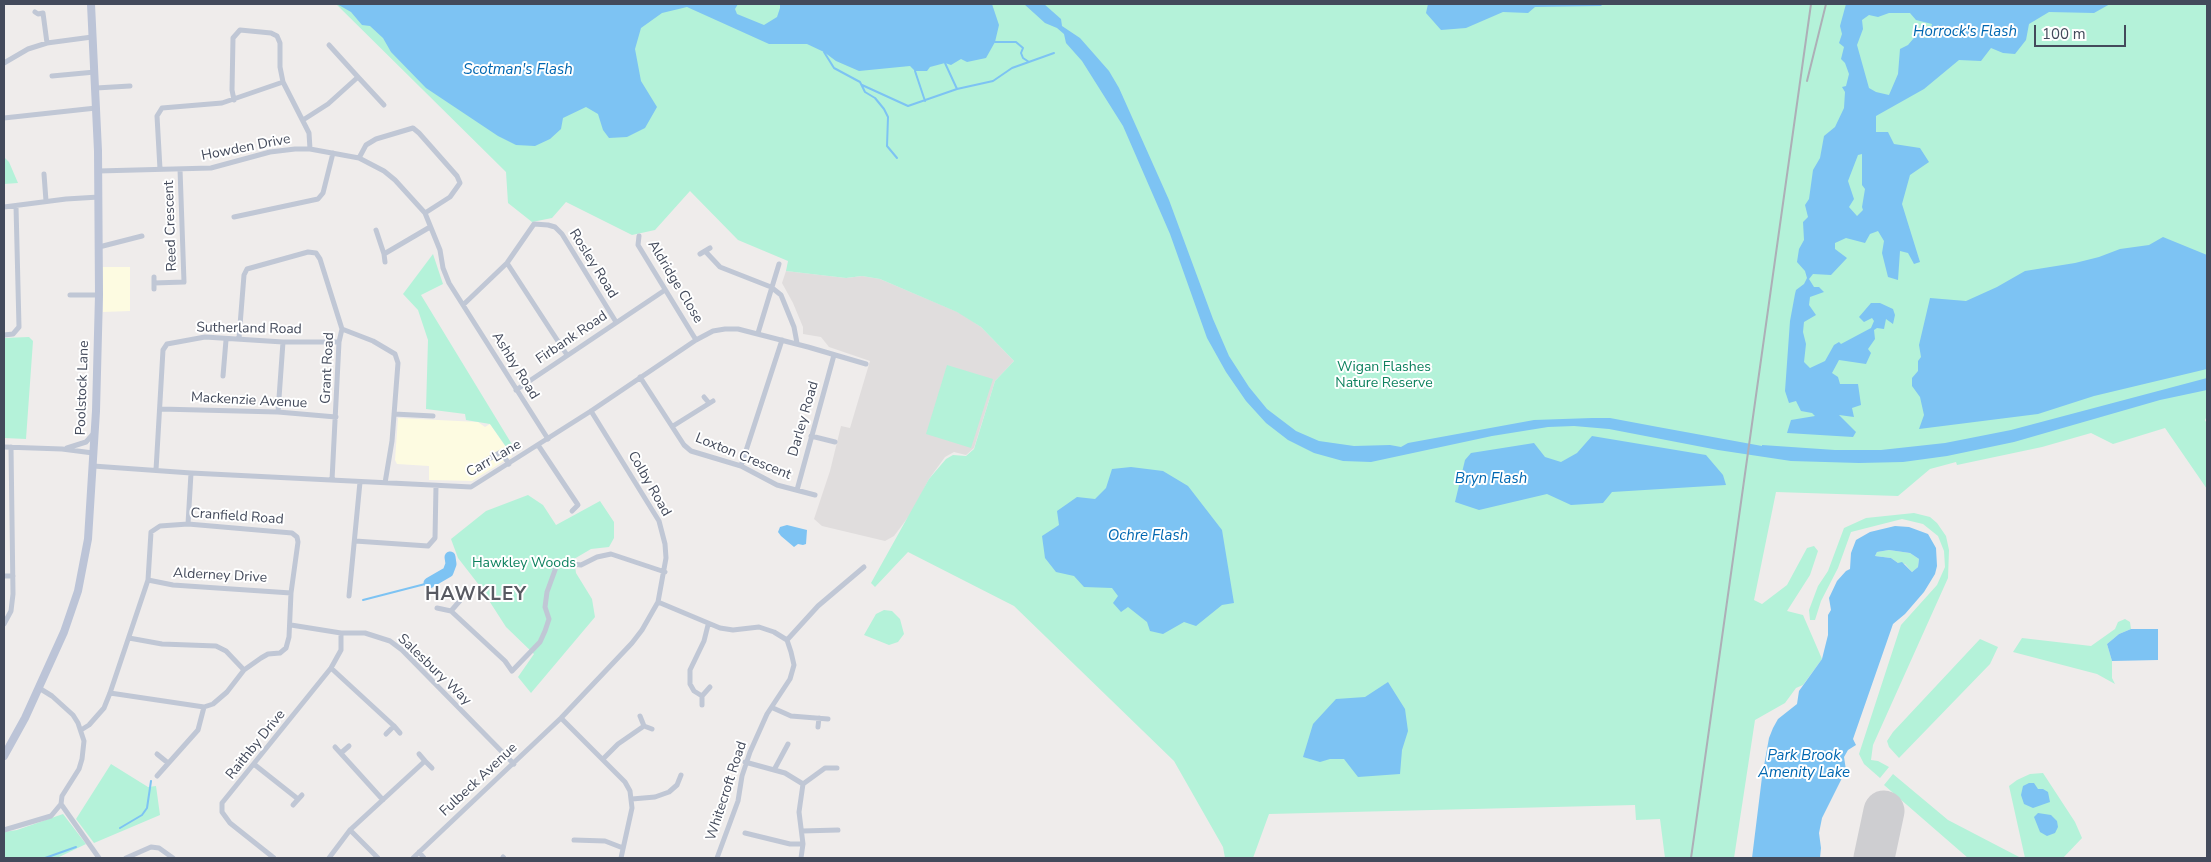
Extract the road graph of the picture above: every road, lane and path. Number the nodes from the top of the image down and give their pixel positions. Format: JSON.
{"nodes":[{"id":1,"x":91,"y":4,"type":"edge"},
{"id":2,"x":35,"y":12,"type":"dead end"},
{"id":3,"x":92,"y":37,"type":"junction"},
{"id":4,"x":47,"y":43,"type":"junction"},
{"id":5,"x":329,"y":45,"type":"dead end"},
{"id":6,"x":4,"y":63,"type":"edge"},
{"id":7,"x":95,"y":72,"type":"junction"},
{"id":8,"x":52,"y":76,"type":"dead end"},
{"id":9,"x":358,"y":77,"type":"junction"},
{"id":10,"x":283,"y":82,"type":"junction"},
{"id":11,"x":130,"y":86,"type":"dead end"},
{"id":12,"x":96,"y":88,"type":"junction"},
{"id":13,"x":234,"y":100,"type":"junction"},
{"id":14,"x":384,"y":105,"type":"dead end"},
{"id":15,"x":96,"y":108,"type":"junction"},
{"id":16,"x":4,"y":118,"type":"edge"},
{"id":17,"x":303,"y":120,"type":"junction"},
{"id":18,"x":310,"y":149,"type":"junction"},
{"id":19,"x":333,"y":153,"type":"junction"},
{"id":20,"x":359,"y":158,"type":"junction"},
{"id":21,"x":160,"y":169,"type":"junction"},
{"id":22,"x":180,"y":170,"type":"junction"},
{"id":23,"x":98,"y":171,"type":"junction"},
{"id":24,"x":44,"y":174,"type":"dead end"},
{"id":25,"x":99,"y":197,"type":"junction"},
{"id":26,"x":46,"y":201,"type":"junction"},
{"id":27,"x":16,"y":206,"type":"junction"},
{"id":28,"x":4,"y":207,"type":"edge"},
{"id":29,"x":425,"y":213,"type":"junction"},
{"id":30,"x":234,"y":216,"type":"dead end"},
{"id":31,"x":430,"y":227,"type":"junction"},
{"id":32,"x":376,"y":230,"type":"dead end"},
{"id":33,"x":142,"y":236,"type":"dead end"},
{"id":34,"x":639,"y":236,"type":"dead end"},
{"id":35,"x":99,"y":248,"type":"junction"},
{"id":36,"x":705,"y":251,"type":"dead end"},
{"id":37,"x":384,"y":254,"type":"junction"},
{"id":38,"x":385,"y":262,"type":"dead end"},
{"id":39,"x":507,"y":263,"type":"junction"},
{"id":40,"x":779,"y":264,"type":"dead end"},
{"id":41,"x":154,"y":277,"type":"dead end"},
{"id":42,"x":771,"y":287,"type":"junction"},
{"id":43,"x":665,"y":290,"type":"junction"},
{"id":44,"x":70,"y":295,"type":"dead end"},
{"id":45,"x":99,"y":295,"type":"junction"},
{"id":46,"x":463,"y":306,"type":"junction"},
{"id":47,"x":616,"y":322,"type":"junction"},
{"id":48,"x":342,"y":329,"type":"junction"},
{"id":49,"x":758,"y":333,"type":"junction"},
{"id":50,"x":4,"y":335,"type":"edge"},
{"id":51,"x":240,"y":338,"type":"junction"},
{"id":52,"x":226,"y":340,"type":"junction"},
{"id":53,"x":696,"y":340,"type":"junction"},
{"id":54,"x":782,"y":340,"type":"junction"},
{"id":55,"x":283,"y":342,"type":"junction"},
{"id":56,"x":339,"y":342,"type":"junction"},
{"id":57,"x":797,"y":343,"type":"junction"},
{"id":58,"x":568,"y":354,"type":"junction"},
{"id":59,"x":834,"y":355,"type":"junction"},
{"id":60,"x":866,"y":364,"type":"dead end"},
{"id":61,"x":223,"y":376,"type":"dead end"},
{"id":62,"x":640,"y":377,"type":"junction"},
{"id":63,"x":516,"y":390,"type":"junction"},
{"id":64,"x":704,"y":397,"type":"dead end"},
{"id":65,"x":160,"y":409,"type":"junction"},
{"id":66,"x":278,"y":412,"type":"junction"},
{"id":67,"x":591,"y":412,"type":"junction"},
{"id":68,"x":394,"y":414,"type":"junction"},
{"id":69,"x":432,"y":416,"type":"dead end"},
{"id":70,"x":336,"y":417,"type":"junction"},
{"id":71,"x":673,"y":426,"type":"junction"},
{"id":72,"x":95,"y":432,"type":"junction"},
{"id":73,"x":811,"y":436,"type":"junction"},
{"id":74,"x":548,"y":439,"type":"junction"},
{"id":75,"x":835,"y":442,"type":"dead end"},
{"id":76,"x":538,"y":446,"type":"junction"},
{"id":77,"x":4,"y":447,"type":"edge"},
{"id":78,"x":11,"y":447,"type":"junction"},
{"id":79,"x":62,"y":448,"type":"junction"},
{"id":80,"x":93,"y":453,"type":"junction"},
{"id":81,"x":485,"y":461,"type":"dead end"},
{"id":82,"x":509,"y":464,"type":"junction"},
{"id":83,"x":93,"y":466,"type":"junction"},
{"id":84,"x":741,"y":466,"type":"junction"},
{"id":85,"x":156,"y":470,"type":"junction"},
{"id":86,"x":191,"y":473,"type":"junction"},
{"id":87,"x":332,"y":480,"type":"junction"},
{"id":88,"x":360,"y":482,"type":"junction"},
{"id":89,"x":386,"y":483,"type":"junction"},
{"id":90,"x":436,"y":486,"type":"junction"},
{"id":91,"x":797,"y":490,"type":"junction"},
{"id":92,"x":815,"y":495,"type":"dead end"},
{"id":93,"x":572,"y":511,"type":"dead end"},
{"id":94,"x":4,"y":520,"type":"edge"},
{"id":95,"x":11,"y":520,"type":"junction"},
{"id":96,"x":188,"y":524,"type":"junction"},
{"id":97,"x":355,"y":541,"type":"junction"},
{"id":98,"x":864,"y":567,"type":"dead end"},
{"id":99,"x":665,"y":572,"type":"junction"},
{"id":100,"x":4,"y":576,"type":"edge"},
{"id":101,"x":13,"y":576,"type":"junction"},
{"id":102,"x":148,"y":580,"type":"junction"},
{"id":103,"x":292,"y":593,"type":"junction"},
{"id":104,"x":349,"y":596,"type":"dead end"},
{"id":105,"x":464,"y":596,"type":"dead end"},
{"id":106,"x":658,"y":602,"type":"junction"},
{"id":107,"x":437,"y":608,"type":"dead end"},
{"id":108,"x":451,"y":611,"type":"junction"},
{"id":109,"x":4,"y":624,"type":"edge"},
{"id":110,"x":291,"y":625,"type":"junction"},
{"id":111,"x":708,"y":625,"type":"junction"},
{"id":112,"x":341,"y":633,"type":"junction"},
{"id":113,"x":129,"y":638,"type":"junction"},
{"id":114,"x":787,"y":640,"type":"junction"},
{"id":115,"x":331,"y":668,"type":"junction"},
{"id":116,"x":244,"y":670,"type":"junction"},
{"id":117,"x":710,"y":687,"type":"dead end"},
{"id":118,"x":39,"y":688,"type":"junction"},
{"id":119,"x":110,"y":693,"type":"junction"},
{"id":120,"x":702,"y":696,"type":"junction"},
{"id":121,"x":702,"y":705,"type":"dead end"},
{"id":122,"x":204,"y":707,"type":"junction"},
{"id":123,"x":773,"y":708,"type":"junction"},
{"id":124,"x":640,"y":716,"type":"dead end"},
{"id":125,"x":561,"y":718,"type":"junction"},
{"id":126,"x":819,"y":718,"type":"junction"},
{"id":127,"x":828,"y":719,"type":"dead end"},
{"id":128,"x":394,"y":726,"type":"junction"},
{"id":129,"x":644,"y":726,"type":"junction"},
{"id":130,"x":818,"y":727,"type":"dead end"},
{"id":131,"x":652,"y":729,"type":"dead end"},
{"id":132,"x":81,"y":730,"type":"junction"},
{"id":133,"x":400,"y":733,"type":"dead end"},
{"id":134,"x":386,"y":734,"type":"dead end"},
{"id":135,"x":788,"y":744,"type":"dead end"},
{"id":136,"x":349,"y":746,"type":"dead end"},
{"id":137,"x":335,"y":747,"type":"dead end"},
{"id":138,"x":341,"y":753,"type":"junction"},
{"id":139,"x":157,"y":754,"type":"dead end"},
{"id":140,"x":419,"y":754,"type":"dead end"},
{"id":141,"x":4,"y":756,"type":"edge"},
{"id":142,"x":603,"y":759,"type":"junction"},
{"id":143,"x":425,"y":761,"type":"junction"},
{"id":144,"x":745,"y":762,"type":"junction"},
{"id":145,"x":168,"y":763,"type":"junction"},
{"id":146,"x":514,"y":764,"type":"junction"},
{"id":147,"x":255,"y":765,"type":"junction"},
{"id":148,"x":432,"y":768,"type":"dead end"},
{"id":149,"x":837,"y":768,"type":"dead end"},
{"id":150,"x":774,"y":770,"type":"junction"},
{"id":151,"x":682,"y":775,"type":"dead end"},
{"id":152,"x":157,"y":776,"type":"dead end"},
{"id":153,"x":803,"y":784,"type":"junction"},
{"id":154,"x":632,"y":798,"type":"junction"},
{"id":155,"x":383,"y":800,"type":"junction"},
{"id":156,"x":61,"y":804,"type":"junction"},
{"id":157,"x":293,"y":805,"type":"dead end"},
{"id":158,"x":4,"y":830,"type":"edge"},
{"id":159,"x":350,"y":830,"type":"junction"},
{"id":160,"x":838,"y":830,"type":"dead end"},
{"id":161,"x":802,"y":831,"type":"junction"},
{"id":162,"x":745,"y":833,"type":"dead end"},
{"id":163,"x":574,"y":840,"type":"dead end"},
{"id":164,"x":803,"y":844,"type":"junction"},
{"id":165,"x":622,"y":848,"type":"junction"},
{"id":166,"x":419,"y":852,"type":"junction"},
{"id":167,"x":99,"y":858,"type":"edge"},
{"id":168,"x":126,"y":858,"type":"edge"},
{"id":169,"x":173,"y":858,"type":"edge"},
{"id":170,"x":274,"y":858,"type":"edge"},
{"id":171,"x":329,"y":858,"type":"edge"},
{"id":172,"x":378,"y":858,"type":"edge"},
{"id":173,"x":413,"y":858,"type":"edge"},
{"id":174,"x":424,"y":858,"type":"edge"},
{"id":175,"x":621,"y":858,"type":"edge"},
{"id":176,"x":717,"y":858,"type":"edge"},
{"id":177,"x":801,"y":858,"type":"edge"}],
"edges":[{"from":1,"to":3,"type":"main road","name":"Poolstock Lane"},
{"from":2,"to":4,"type":"street"},
{"from":3,"to":4,"type":"street"},
{"from":3,"to":7,"type":"main road","name":"Poolstock Lane"},
{"from":4,"to":6,"type":"street"},
{"from":5,"to":9,"type":"street"},
{"from":7,"to":8,"type":"street"},
{"from":7,"to":12,"type":"main road","name":"Poolstock Lane"},
{"from":9,"to":14,"type":"street"},
{"from":9,"to":17,"type":"street"},
{"from":10,"to":13,"type":"street"},
{"from":10,"to":13,"type":"street"},
{"from":10,"to":17,"type":"street"},
{"from":11,"to":12,"type":"street"},
{"from":12,"to":15,"type":"main road","name":"Poolstock Lane"},
{"from":13,"to":21,"type":"street"},
{"from":15,"to":16,"type":"street"},
{"from":15,"to":23,"type":"main road","name":"Poolstock Lane"},
{"from":17,"to":18,"type":"street"},
{"from":18,"to":19,"type":"street","name":"Howden Drive"},
{"from":18,"to":22,"type":"street","name":"Howden Drive"},
{"from":19,"to":20,"type":"street","name":"Howden Drive"},
{"from":19,"to":30,"type":"street"},
{"from":20,"to":29,"type":"street","name":"Howden Drive"},
{"from":20,"to":29,"type":"street"},
{"from":21,"to":22,"type":"street","name":"Howden Drive"},
{"from":21,"to":23,"type":"street","name":"Howden Drive"},
{"from":22,"to":41,"type":"street","name":"Reed Crescent"},
{"from":23,"to":25,"type":"main road","name":"Poolstock Lane"},
{"from":24,"to":26,"type":"street"},
{"from":25,"to":26,"type":"street"},
{"from":25,"to":35,"type":"main road","name":"Poolstock Lane"},
{"from":26,"to":27,"type":"street"},
{"from":27,"to":28,"type":"street"},
{"from":27,"to":50,"type":"street"},
{"from":29,"to":31,"type":"street","name":"Howden Drive"},
{"from":31,"to":37,"type":"street"},
{"from":31,"to":46,"type":"street","name":"Howden Drive"},
{"from":32,"to":37,"type":"street"},
{"from":33,"to":35,"type":"street"},
{"from":34,"to":43,"type":"street","name":"Aldridge Close"},
{"from":35,"to":45,"type":"main road","name":"Poolstock Lane"},
{"from":36,"to":42,"type":"street"},
{"from":37,"to":38,"type":"street"},
{"from":39,"to":46,"type":"street","name":"Rosley Road"},
{"from":39,"to":47,"type":"street","name":"Rosley Road"},
{"from":39,"to":58,"type":"street"},
{"from":40,"to":42,"type":"street"},
{"from":42,"to":49,"type":"street"},
{"from":42,"to":57,"type":"street"},
{"from":43,"to":47,"type":"street","name":"Firbank Road"},
{"from":43,"to":53,"type":"street","name":"Aldridge Close"},
{"from":44,"to":45,"type":"street"},
{"from":45,"to":72,"type":"main road","name":"Poolstock Lane"},
{"from":46,"to":63,"type":"street","name":"Ashby Road"},
{"from":47,"to":58,"type":"street","name":"Firbank Road"},
{"from":48,"to":51,"type":"street","name":"Grant Road"},
{"from":48,"to":56,"type":"street","name":"Grant Road"},
{"from":48,"to":68,"type":"street"},
{"from":49,"to":53,"type":"street","name":"Carr Lane"},
{"from":49,"to":54,"type":"street","name":"Carr Lane"},
{"from":51,"to":52,"type":"street","name":"Sutherland Road"},
{"from":51,"to":55,"type":"street","name":"Sutherland Road"},
{"from":52,"to":61,"type":"street"},
{"from":52,"to":65,"type":"street","name":"Sutherland Road"},
{"from":53,"to":62,"type":"street","name":"Carr Lane"},
{"from":54,"to":57,"type":"street","name":"Carr Lane"},
{"from":54,"to":84,"type":"street"},
{"from":55,"to":56,"type":"street","name":"Sutherland Road"},
{"from":55,"to":66,"type":"street"},
{"from":56,"to":70,"type":"street","name":"Grant Road"},
{"from":57,"to":59,"type":"street","name":"Carr Lane"},
{"from":58,"to":63,"type":"street","name":"Firbank Road"},
{"from":59,"to":60,"type":"street","name":"Carr Lane"},
{"from":59,"to":73,"type":"street","name":"Darley Road"},
{"from":62,"to":67,"type":"street","name":"Carr Lane"},
{"from":62,"to":71,"type":"street","name":"Loxton Crescent"},
{"from":63,"to":74,"type":"street","name":"Ashby Road"},
{"from":64,"to":71,"type":"street"},
{"from":65,"to":66,"type":"street","name":"Mackenzie Avenue"},
{"from":65,"to":85,"type":"street","name":"Sutherland Road"},
{"from":66,"to":70,"type":"street","name":"Mackenzie Avenue"},
{"from":67,"to":74,"type":"street","name":"Carr Lane"},
{"from":67,"to":99,"type":"street","name":"Colby Road"},
{"from":68,"to":69,"type":"street"},
{"from":68,"to":89,"type":"street"},
{"from":70,"to":87,"type":"street","name":"Grant Road"},
{"from":71,"to":84,"type":"street","name":"Loxton Crescent"},
{"from":72,"to":79,"type":"street"},
{"from":72,"to":80,"type":"main road","name":"Poolstock Lane"},
{"from":73,"to":75,"type":"street"},
{"from":73,"to":91,"type":"street","name":"Darley Road"},
{"from":74,"to":76,"type":"street","name":"Carr Lane"},
{"from":76,"to":82,"type":"street","name":"Carr Lane"},
{"from":76,"to":93,"type":"street"},
{"from":77,"to":78,"type":"street"},
{"from":78,"to":79,"type":"street"},
{"from":78,"to":95,"type":"street"},
{"from":79,"to":80,"type":"street"},
{"from":80,"to":83,"type":"main road","name":"Poolstock Lane"},
{"from":81,"to":82,"type":"street"},
{"from":82,"to":90,"type":"street","name":"Carr Lane"},
{"from":83,"to":85,"type":"street","name":"Carr Lane"},
{"from":83,"to":118,"type":"main road","name":"Poolstock Lane"},
{"from":84,"to":91,"type":"street","name":"Loxton Crescent"},
{"from":85,"to":86,"type":"street","name":"Carr Lane"},
{"from":86,"to":87,"type":"street","name":"Carr Lane"},
{"from":86,"to":96,"type":"street"},
{"from":87,"to":88,"type":"street","name":"Carr Lane"},
{"from":88,"to":89,"type":"street","name":"Carr Lane"},
{"from":88,"to":97,"type":"street"},
{"from":89,"to":90,"type":"street","name":"Carr Lane"},
{"from":90,"to":97,"type":"street"},
{"from":91,"to":92,"type":"street","name":"Loxton Crescent"},
{"from":94,"to":95,"type":"street"},
{"from":95,"to":101,"type":"street"},
{"from":96,"to":102,"type":"street","name":"Cranfield Road"},
{"from":96,"to":103,"type":"street","name":"Cranfield Road"},
{"from":97,"to":104,"type":"street"},
{"from":98,"to":114,"type":"street"},
{"from":99,"to":106,"type":"street","name":"Colby Road"},
{"from":99,"to":108,"type":"street"},
{"from":100,"to":101,"type":"street"},
{"from":101,"to":109,"type":"street"},
{"from":102,"to":103,"type":"street","name":"Alderney Drive"},
{"from":102,"to":113,"type":"street","name":"Cranfield Road"},
{"from":103,"to":110,"type":"street","name":"Cranfield Road"},
{"from":105,"to":108,"type":"street"},
{"from":106,"to":111,"type":"street"},
{"from":106,"to":125,"type":"street","name":"Colby Road"},
{"from":107,"to":108,"type":"street"},
{"from":110,"to":112,"type":"street","name":"Salesbury Way"},
{"from":110,"to":116,"type":"street","name":"Cranfield Road"},
{"from":111,"to":114,"type":"street"},
{"from":111,"to":120,"type":"street"},
{"from":112,"to":115,"type":"street","name":"Raithby Drive"},
{"from":112,"to":146,"type":"street","name":"Salesbury Way"},
{"from":113,"to":116,"type":"street"},
{"from":113,"to":119,"type":"street","name":"Cranfield Road"},
{"from":114,"to":123,"type":"street","name":"Whitecroft Road"},
{"from":115,"to":128,"type":"street"},
{"from":115,"to":147,"type":"street","name":"Raithby Drive"},
{"from":116,"to":122,"type":"street","name":"Cranfield Road"},
{"from":117,"to":120,"type":"street"},
{"from":118,"to":132,"type":"street"},
{"from":118,"to":141,"type":"main road","name":"Poolstock Lane"},
{"from":119,"to":122,"type":"street"},
{"from":119,"to":132,"type":"street","name":"Cranfield Road"},
{"from":120,"to":121,"type":"street"},
{"from":122,"to":145,"type":"street"},
{"from":123,"to":126,"type":"street"},
{"from":123,"to":144,"type":"street","name":"Whitecroft Road"},
{"from":124,"to":129,"type":"street"},
{"from":125,"to":142,"type":"street"},
{"from":125,"to":146,"type":"street","name":"Fulbeck Avenue"},
{"from":126,"to":127,"type":"street"},
{"from":126,"to":130,"type":"street"},
{"from":128,"to":133,"type":"street"},
{"from":128,"to":134,"type":"street"},
{"from":129,"to":131,"type":"street"},
{"from":129,"to":142,"type":"street"},
{"from":132,"to":156,"type":"street"},
{"from":135,"to":150,"type":"street"},
{"from":136,"to":138,"type":"street"},
{"from":137,"to":138,"type":"street"},
{"from":138,"to":155,"type":"street"},
{"from":139,"to":145,"type":"street"},
{"from":140,"to":143,"type":"street"},
{"from":142,"to":154,"type":"street"},
{"from":143,"to":148,"type":"street"},
{"from":143,"to":155,"type":"street"},
{"from":144,"to":150,"type":"street"},
{"from":144,"to":176,"type":"street","name":"Whitecroft Road"},
{"from":145,"to":152,"type":"street"},
{"from":146,"to":166,"type":"street","name":"Fulbeck Avenue"},
{"from":147,"to":157,"type":"street"},
{"from":147,"to":170,"type":"street","name":"Raithby Drive"},
{"from":149,"to":153,"type":"street"},
{"from":150,"to":153,"type":"street"},
{"from":151,"to":154,"type":"street"},
{"from":153,"to":161,"type":"street"},
{"from":154,"to":165,"type":"street"},
{"from":155,"to":159,"type":"street"},
{"from":156,"to":158,"type":"street"},
{"from":156,"to":167,"type":"street"},
{"from":159,"to":171,"type":"street"},
{"from":159,"to":172,"type":"street"},
{"from":160,"to":161,"type":"street"},
{"from":161,"to":164,"type":"street"},
{"from":162,"to":164,"type":"street"},
{"from":163,"to":165,"type":"street"},
{"from":164,"to":177,"type":"street"},
{"from":165,"to":175,"type":"street"},
{"from":166,"to":173,"type":"street","name":"Fulbeck Avenue"},
{"from":166,"to":174,"type":"street"},
{"from":168,"to":169,"type":"street"}]}
